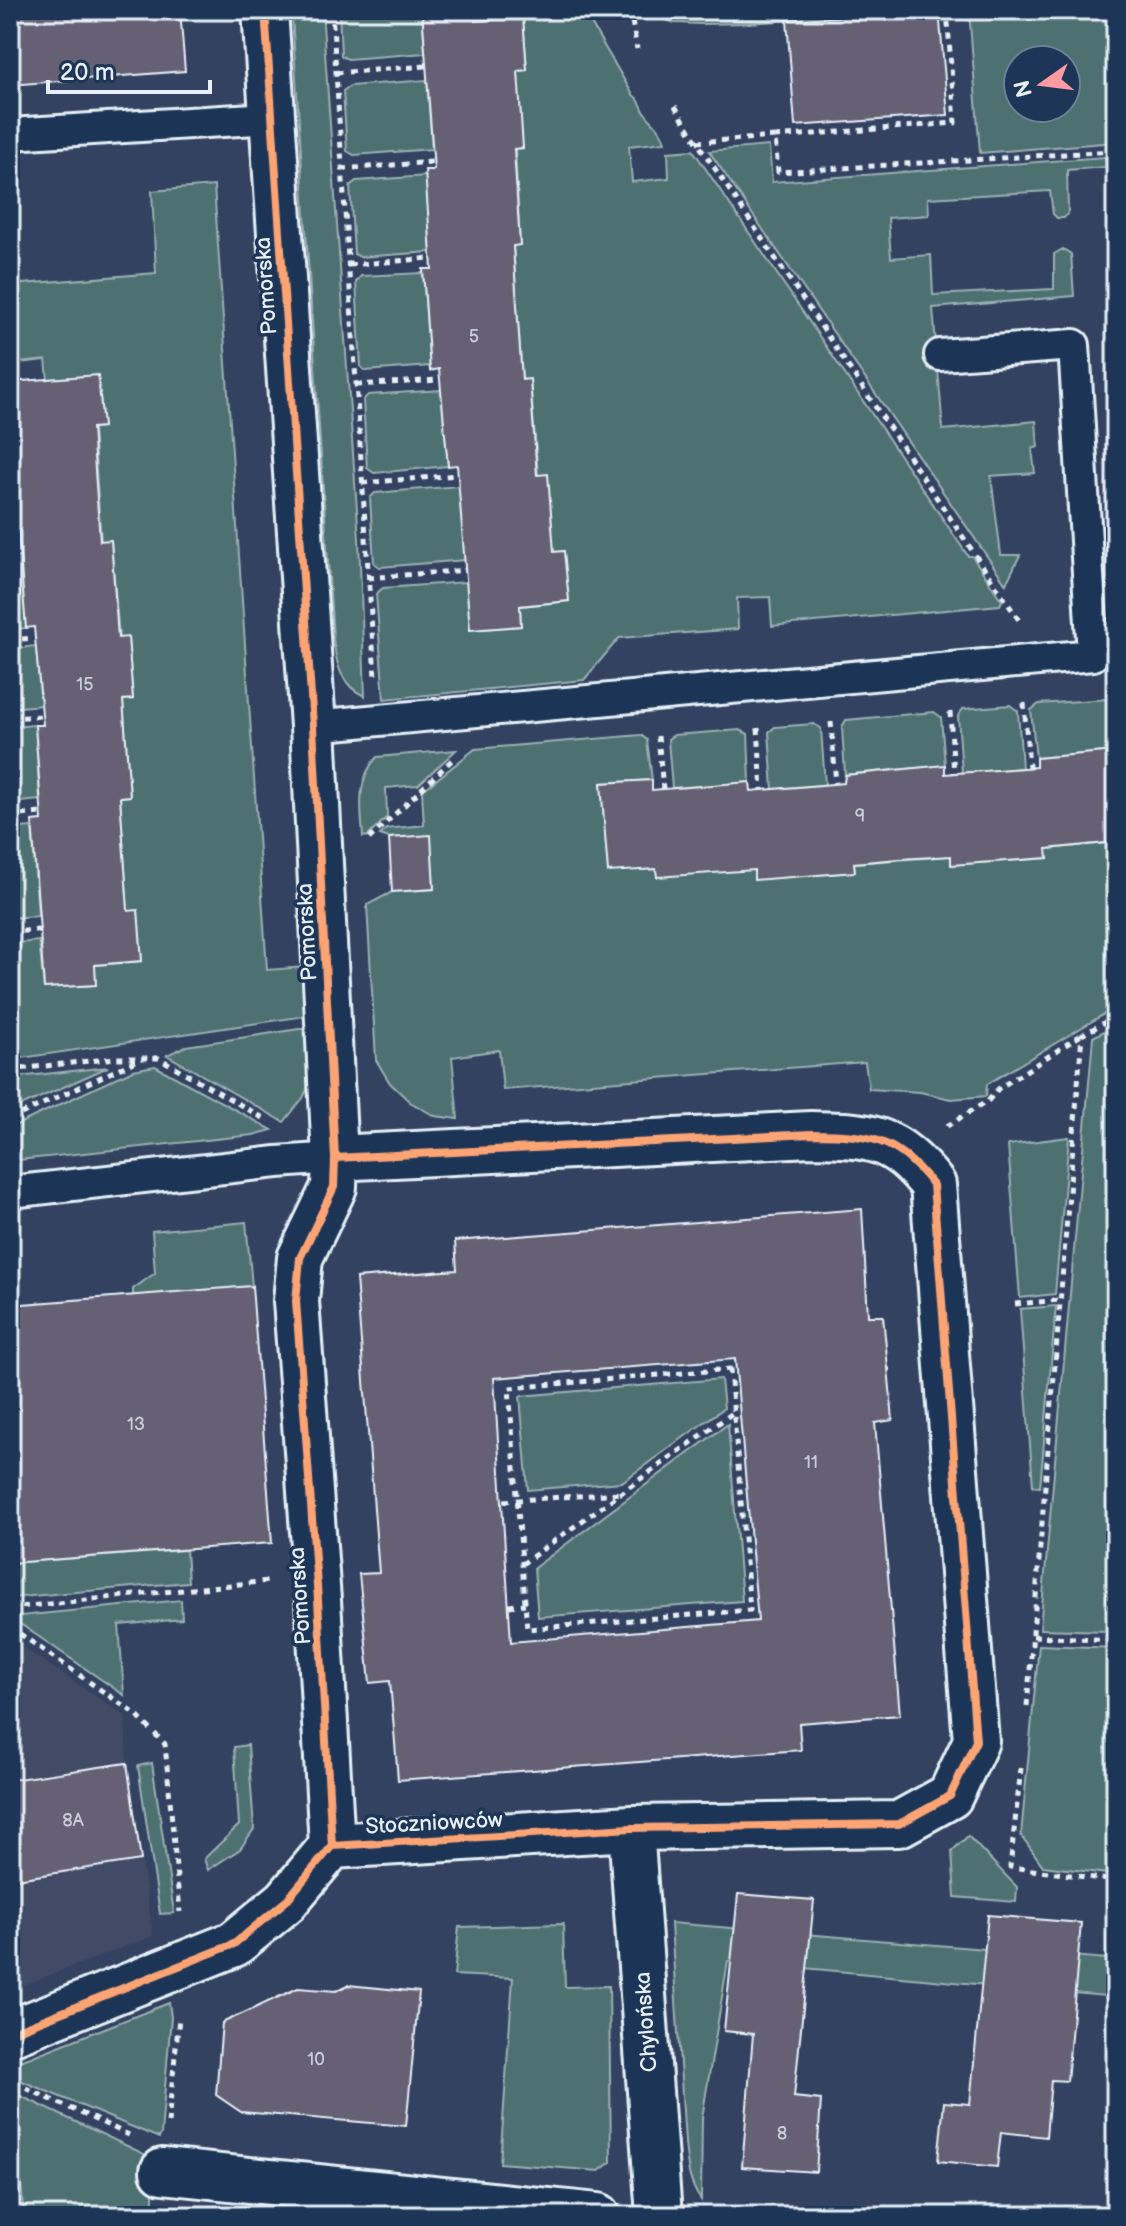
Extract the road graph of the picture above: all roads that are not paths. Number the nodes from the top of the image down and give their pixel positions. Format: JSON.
{"nodes":[{"id":1,"x":265,"y":10,"type":"edge"},
{"id":2,"x":271,"y":118,"type":"junction"},
{"id":3,"x":10,"y":134,"type":"edge"},
{"id":4,"x":940,"y":355,"type":"dead end"},
{"id":5,"x":313,"y":726,"type":"junction"},
{"id":6,"x":335,"y":1158,"type":"junction"},
{"id":7,"x":10,"y":1192,"type":"edge"},
{"id":8,"x":631,"y":1828,"type":"junction"},
{"id":9,"x":332,"y":1846,"type":"junction"},
{"id":10,"x":10,"y":2033,"type":"edge"},
{"id":11,"x":164,"y":2161,"type":"road end"},
{"id":12,"x":598,"y":2216,"type":"edge"},
{"id":13,"x":659,"y":2216,"type":"edge"}],
"edges":[{"from":1,"to":2,"type":"street","name":"Pomorska"},
{"from":2,"to":3,"type":"lane"},
{"from":2,"to":5,"type":"street","name":"Pomorska"},
{"from":4,"to":5,"type":"lane"},
{"from":5,"to":6,"type":"street","name":"Pomorska"},
{"from":6,"to":7,"type":"lane"},
{"from":6,"to":8,"type":"street","name":"Stoczniowców"},
{"from":6,"to":9,"type":"street","name":"Pomorska"},
{"from":8,"to":9,"type":"street","name":"Stoczniowców"},
{"from":8,"to":13,"type":"street","name":"Chylońska"},
{"from":9,"to":10,"type":"street"},
{"from":11,"to":12,"type":"street"}]}
